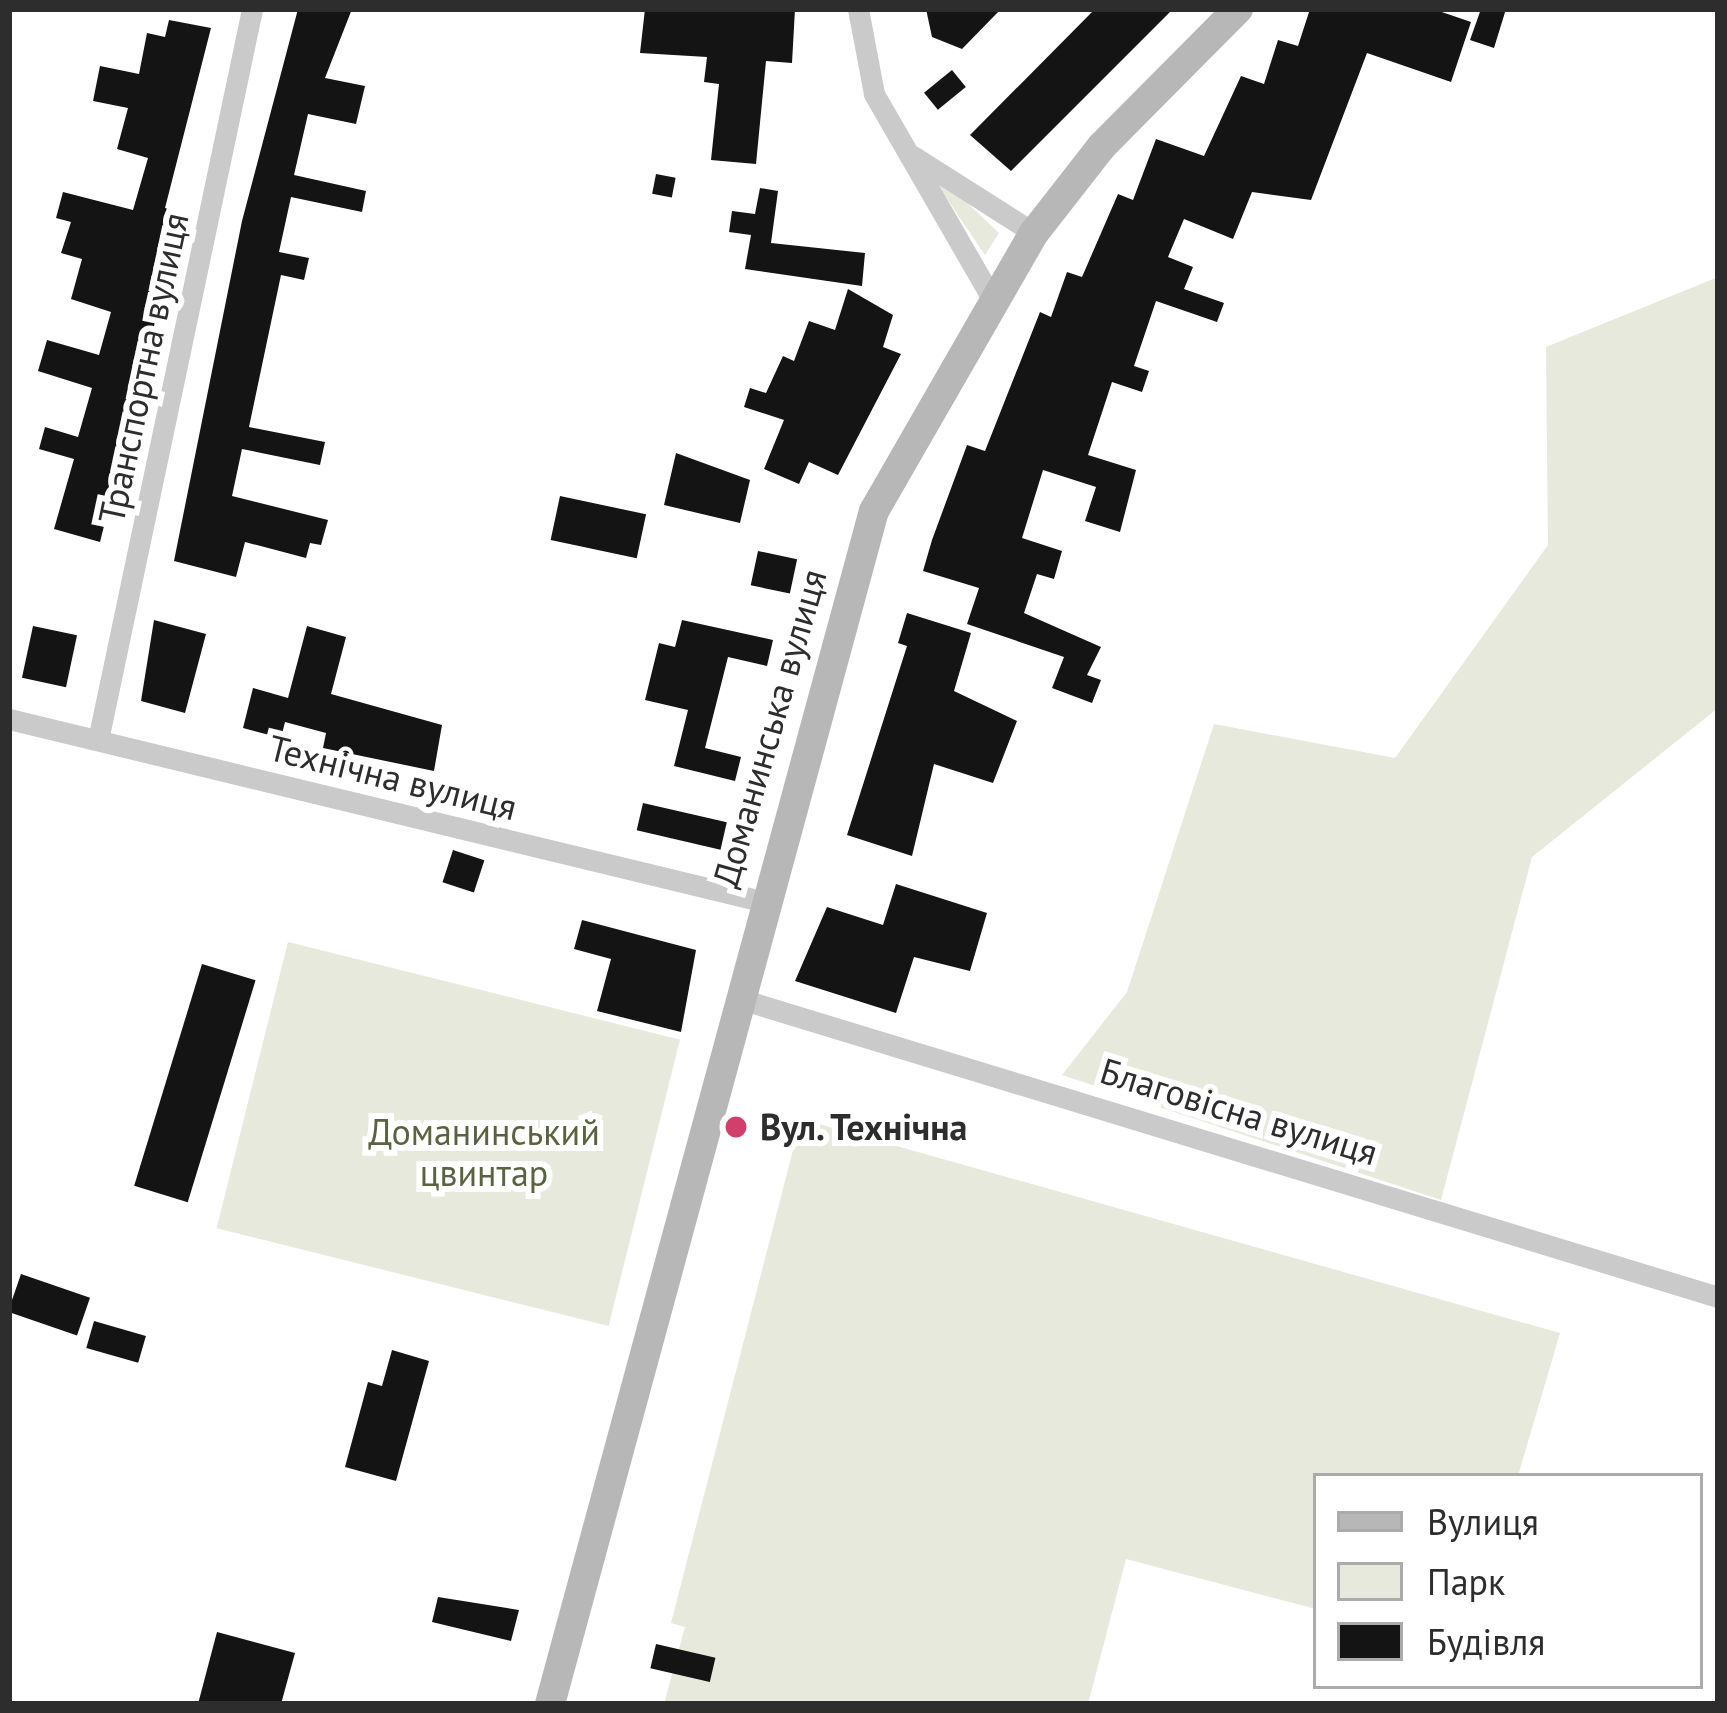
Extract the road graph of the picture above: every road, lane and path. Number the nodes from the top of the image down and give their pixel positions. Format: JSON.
{"nodes":[{"id":1,"x":252,"y":9,"type":"edge"},
{"id":2,"x":858,"y":9,"type":"edge"},
{"id":3,"x":1238,"y":9,"type":"edge"},
{"id":4,"x":913,"y":156,"type":"junction"},
{"id":5,"x":1034,"y":233,"type":"junction"},
{"id":6,"x":994,"y":302,"type":"junction"},
{"id":7,"x":9,"y":718,"type":"edge"},
{"id":8,"x":98,"y":740,"type":"junction"},
{"id":9,"x":760,"y":901,"type":"junction"},
{"id":10,"x":737,"y":998,"type":"junction"},
{"id":11,"x":1718,"y":1298,"type":"edge"},
{"id":12,"x":550,"y":1704,"type":"edge"}],
"edges":[{"from":1,"to":8,"type":"street","name":"Транспортна вулиця"},
{"from":2,"to":4,"type":"street"},
{"from":3,"to":5,"type":"main road","name":"Доманинська вулиця"},
{"from":4,"to":5,"type":"street"},
{"from":4,"to":6,"type":"street"},
{"from":5,"to":6,"type":"main road","name":"Доманинська вулиця"},
{"from":6,"to":9,"type":"main road","name":"Доманинська вулиця"},
{"from":7,"to":8,"type":"street","name":"Технічна вулиця"},
{"from":8,"to":9,"type":"street","name":"Технічна вулиця"},
{"from":9,"to":10,"type":"main road","name":"Доманинська вулиця"},
{"from":10,"to":11,"type":"street","name":"Благовісна вулиця"},
{"from":10,"to":12,"type":"main road","name":"Доманинська вулиця"}]}
